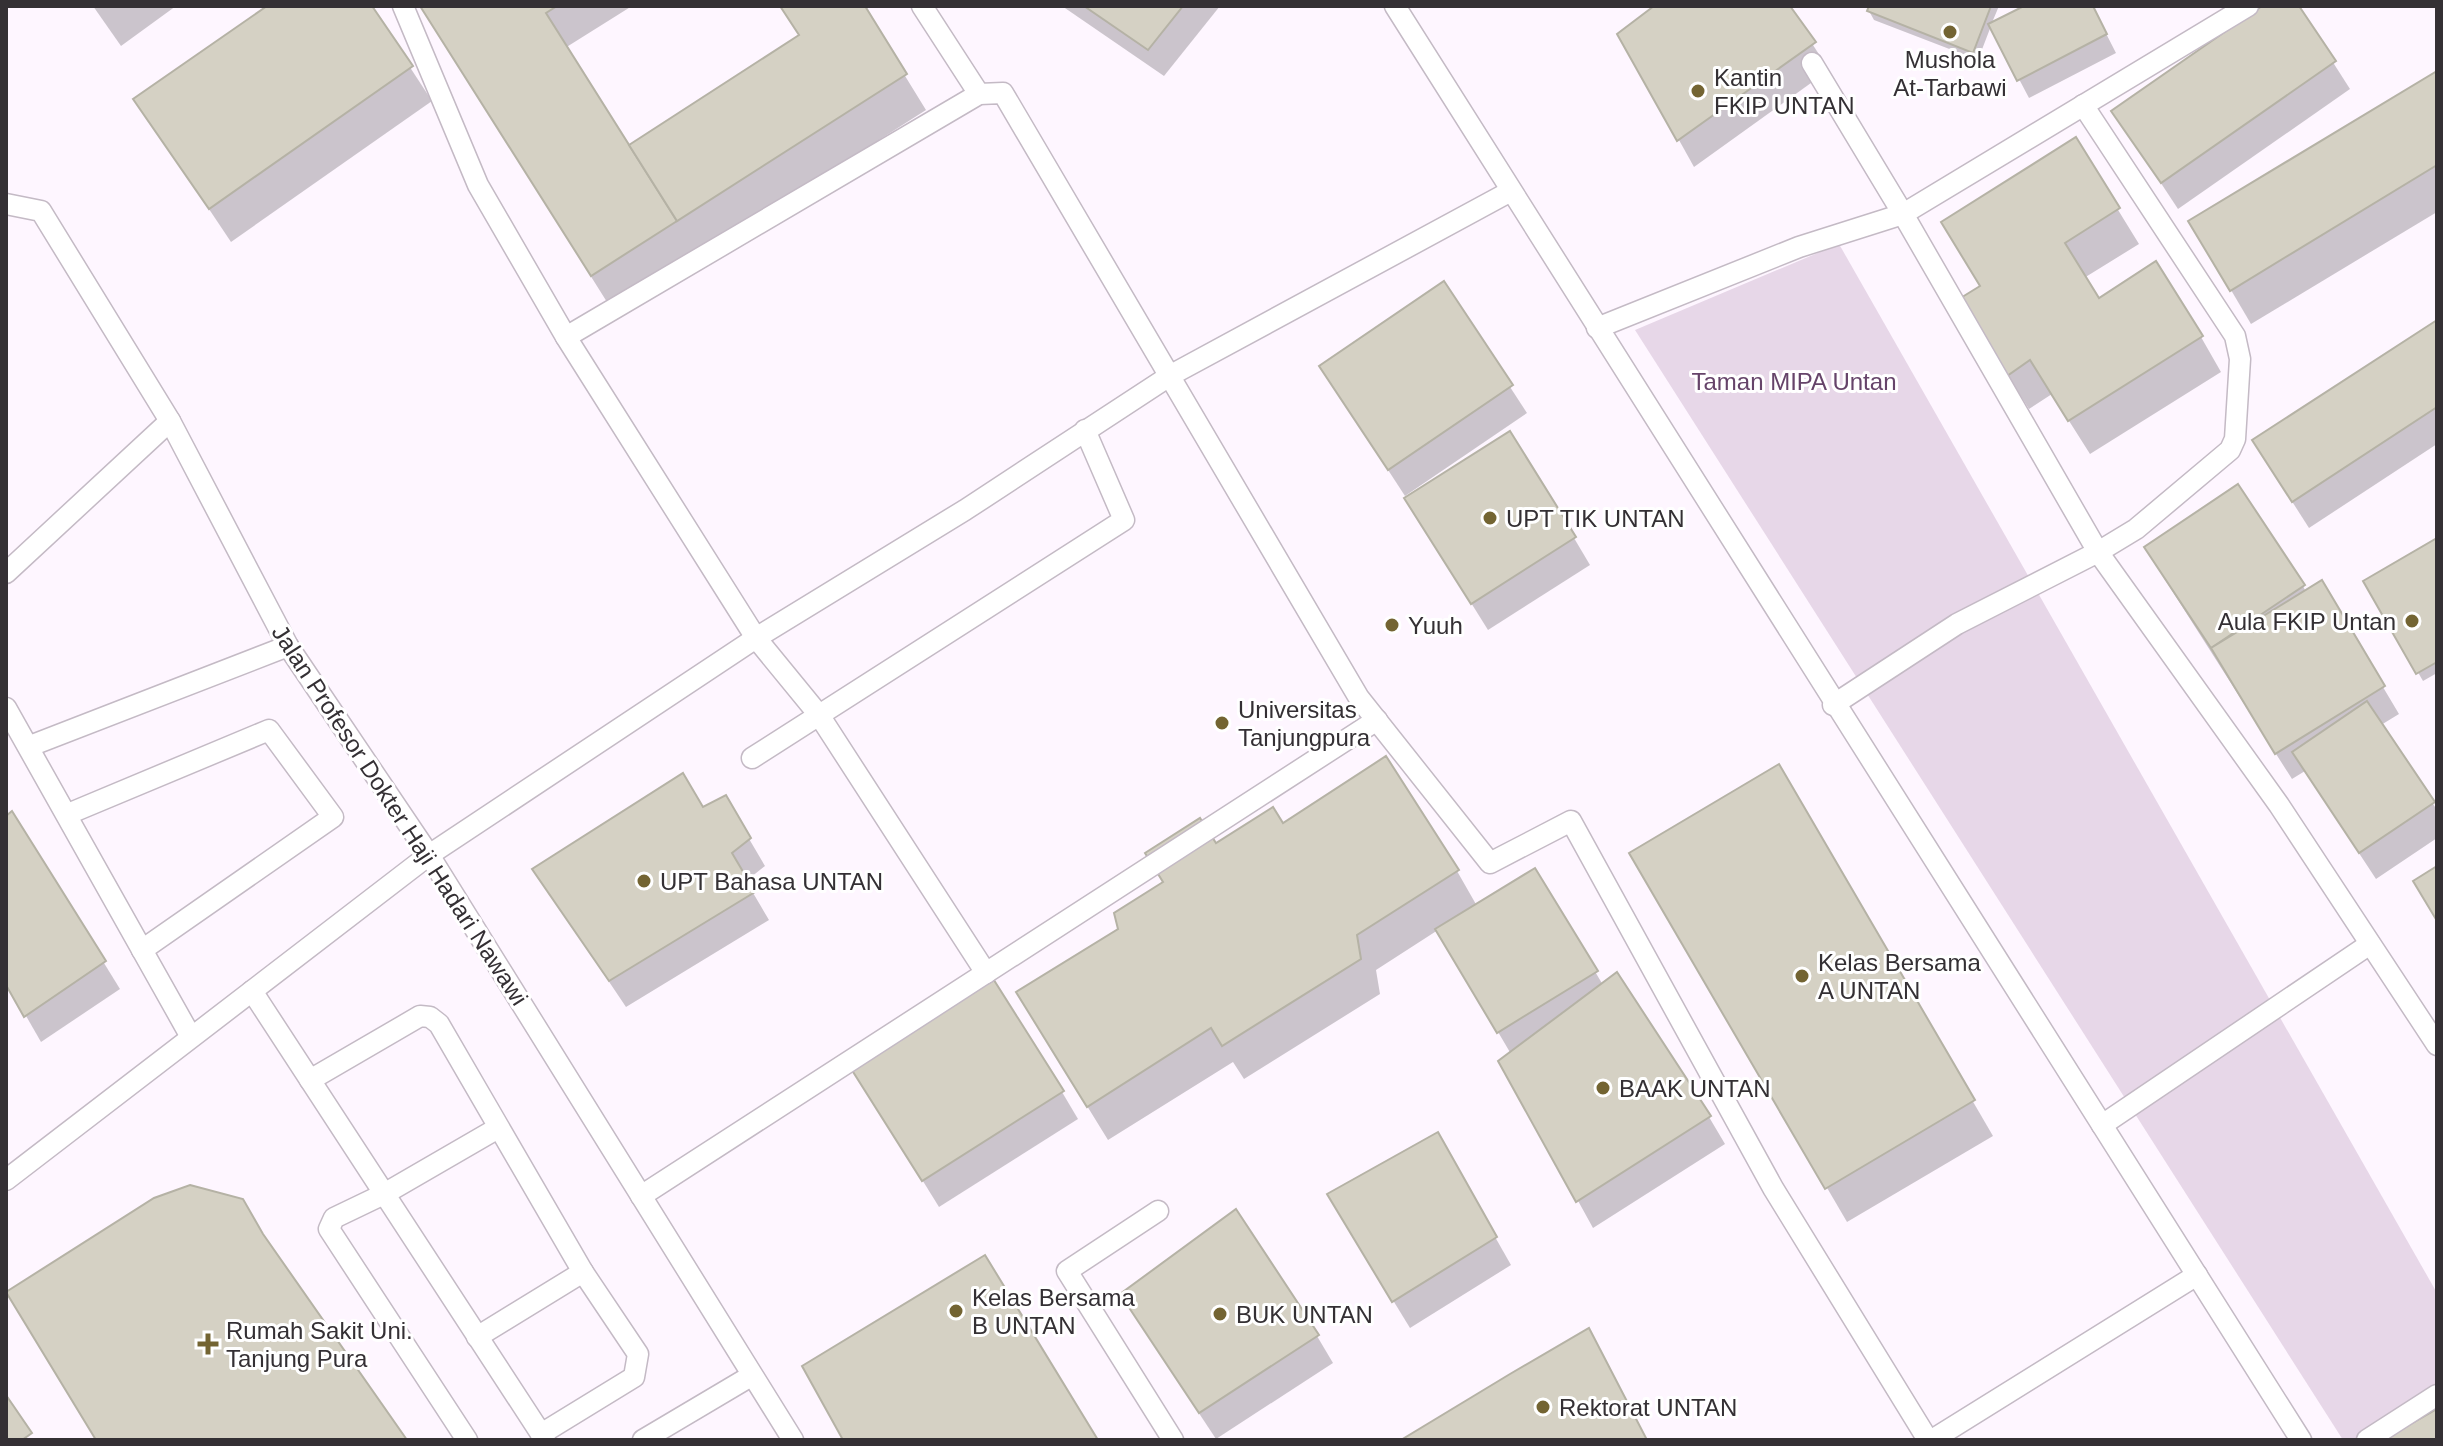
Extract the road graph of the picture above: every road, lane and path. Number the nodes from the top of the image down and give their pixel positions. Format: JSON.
{"nodes":[{"id":1,"x":403,"y":6,"type":"edge"},
{"id":2,"x":922,"y":6,"type":"edge"},
{"id":3,"x":1395,"y":6,"type":"edge"},
{"id":4,"x":2248,"y":6,"type":"edge"},
{"id":5,"x":1812,"y":63,"type":"dead end"},
{"id":6,"x":979,"y":94,"type":"junction"},
{"id":7,"x":2083,"y":105,"type":"junction"},
{"id":8,"x":1511,"y":191,"type":"junction"},
{"id":9,"x":6,"y":204,"type":"edge"},
{"id":10,"x":1903,"y":214,"type":"junction"},
{"id":11,"x":1597,"y":328,"type":"junction"},
{"id":12,"x":566,"y":337,"type":"junction"},
{"id":13,"x":1171,"y":375,"type":"junction"},
{"id":14,"x":170,"y":421,"type":"junction"},
{"id":15,"x":1085,"y":430,"type":"junction"},
{"id":16,"x":2098,"y":552,"type":"junction"},
{"id":17,"x":6,"y":573,"type":"edge"},
{"id":18,"x":756,"y":638,"type":"junction"},
{"id":19,"x":288,"y":646,"type":"junction"},
{"id":20,"x":1833,"y":705,"type":"junction"},
{"id":21,"x":6,"y":708,"type":"edge"},
{"id":22,"x":819,"y":715,"type":"junction"},
{"id":23,"x":1377,"y":720,"type":"junction"},
{"id":24,"x":30,"y":746,"type":"junction"},
{"id":25,"x":752,"y":758,"type":"dead end"},
{"id":26,"x":68,"y":814,"type":"junction"},
{"id":27,"x":429,"y":855,"type":"junction"},
{"id":28,"x":2370,"y":944,"type":"junction"},
{"id":29,"x":142,"y":950,"type":"junction"},
{"id":30,"x":986,"y":973,"type":"junction"},
{"id":31,"x":252,"y":991,"type":"junction"},
{"id":32,"x":191,"y":1037,"type":"junction"},
{"id":33,"x":2437,"y":1045,"type":"edge"},
{"id":34,"x":310,"y":1080,"type":"junction"},
{"id":35,"x":2102,"y":1125,"type":"junction"},
{"id":36,"x":498,"y":1128,"type":"junction"},
{"id":37,"x":6,"y":1180,"type":"edge"},
{"id":38,"x":384,"y":1194,"type":"junction"},
{"id":39,"x":641,"y":1196,"type":"junction"},
{"id":40,"x":1158,"y":1211,"type":"dead end"},
{"id":41,"x":583,"y":1272,"type":"junction"},
{"id":42,"x":2197,"y":1275,"type":"junction"},
{"id":43,"x":477,"y":1337,"type":"junction"},
{"id":44,"x":751,"y":1376,"type":"junction"},
{"id":45,"x":2437,"y":1395,"type":"edge"},
{"id":46,"x":543,"y":1437,"type":"edge"},
{"id":47,"x":467,"y":1440,"type":"edge"},
{"id":48,"x":643,"y":1440,"type":"edge"},
{"id":49,"x":793,"y":1440,"type":"edge"},
{"id":50,"x":1173,"y":1440,"type":"edge"},
{"id":51,"x":1930,"y":1440,"type":"edge"},
{"id":52,"x":2301,"y":1440,"type":"edge"},
{"id":53,"x":2367,"y":1440,"type":"edge"}],
"edges":[{"from":1,"to":12,"type":"lane"},
{"from":2,"to":6,"type":"lane"},
{"from":3,"to":8,"type":"lane"},
{"from":4,"to":7,"type":"lane"},
{"from":5,"to":10,"type":"lane"},
{"from":6,"to":12,"type":"lane"},
{"from":6,"to":13,"type":"lane"},
{"from":7,"to":10,"type":"lane"},
{"from":7,"to":16,"type":"lane"},
{"from":8,"to":11,"type":"lane"},
{"from":8,"to":13,"type":"lane"},
{"from":9,"to":14,"type":"lane","name":"Jalan Profesor Dokter Haji Hadari Nawawi"},
{"from":10,"to":11,"type":"lane"},
{"from":10,"to":16,"type":"lane"},
{"from":11,"to":20,"type":"lane"},
{"from":12,"to":18,"type":"lane"},
{"from":13,"to":15,"type":"lane"},
{"from":13,"to":23,"type":"lane"},
{"from":14,"to":17,"type":"lane"},
{"from":14,"to":19,"type":"lane","name":"Jalan Profesor Dokter Haji Hadari Nawawi"},
{"from":15,"to":18,"type":"lane"},
{"from":15,"to":22,"type":"lane"},
{"from":16,"to":20,"type":"lane"},
{"from":16,"to":28,"type":"lane"},
{"from":18,"to":22,"type":"lane"},
{"from":18,"to":27,"type":"lane"},
{"from":19,"to":24,"type":"lane"},
{"from":19,"to":27,"type":"lane","name":"Jalan Profesor Dokter Haji Hadari Nawawi"},
{"from":20,"to":35,"type":"lane"},
{"from":21,"to":24,"type":"lane"},
{"from":22,"to":25,"type":"lane"},
{"from":22,"to":30,"type":"lane"},
{"from":23,"to":30,"type":"lane"},
{"from":23,"to":51,"type":"lane"},
{"from":24,"to":26,"type":"lane"},
{"from":26,"to":29,"type":"lane"},
{"from":26,"to":29,"type":"lane"},
{"from":27,"to":31,"type":"lane"},
{"from":27,"to":39,"type":"lane","name":"Jalan Profesor Dokter Haji Hadari Nawawi"},
{"from":28,"to":33,"type":"lane"},
{"from":28,"to":35,"type":"lane"},
{"from":29,"to":32,"type":"lane"},
{"from":30,"to":39,"type":"lane"},
{"from":31,"to":32,"type":"lane"},
{"from":31,"to":34,"type":"lane"},
{"from":32,"to":37,"type":"lane"},
{"from":34,"to":36,"type":"lane"},
{"from":34,"to":38,"type":"lane"},
{"from":35,"to":42,"type":"lane"},
{"from":36,"to":38,"type":"lane"},
{"from":36,"to":41,"type":"lane"},
{"from":38,"to":43,"type":"lane"},
{"from":38,"to":47,"type":"lane"},
{"from":39,"to":44,"type":"lane","name":"Jalan Profesor Dokter Haji Hadari Nawawi"},
{"from":40,"to":50,"type":"lane"},
{"from":41,"to":43,"type":"lane"},
{"from":41,"to":46,"type":"lane"},
{"from":42,"to":51,"type":"lane"},
{"from":42,"to":52,"type":"lane"},
{"from":43,"to":46,"type":"lane"},
{"from":44,"to":48,"type":"lane"},
{"from":44,"to":49,"type":"lane","name":"Jalan Profesor Dokter Haji Hadari Nawawi"},
{"from":45,"to":53,"type":"lane"}]}
